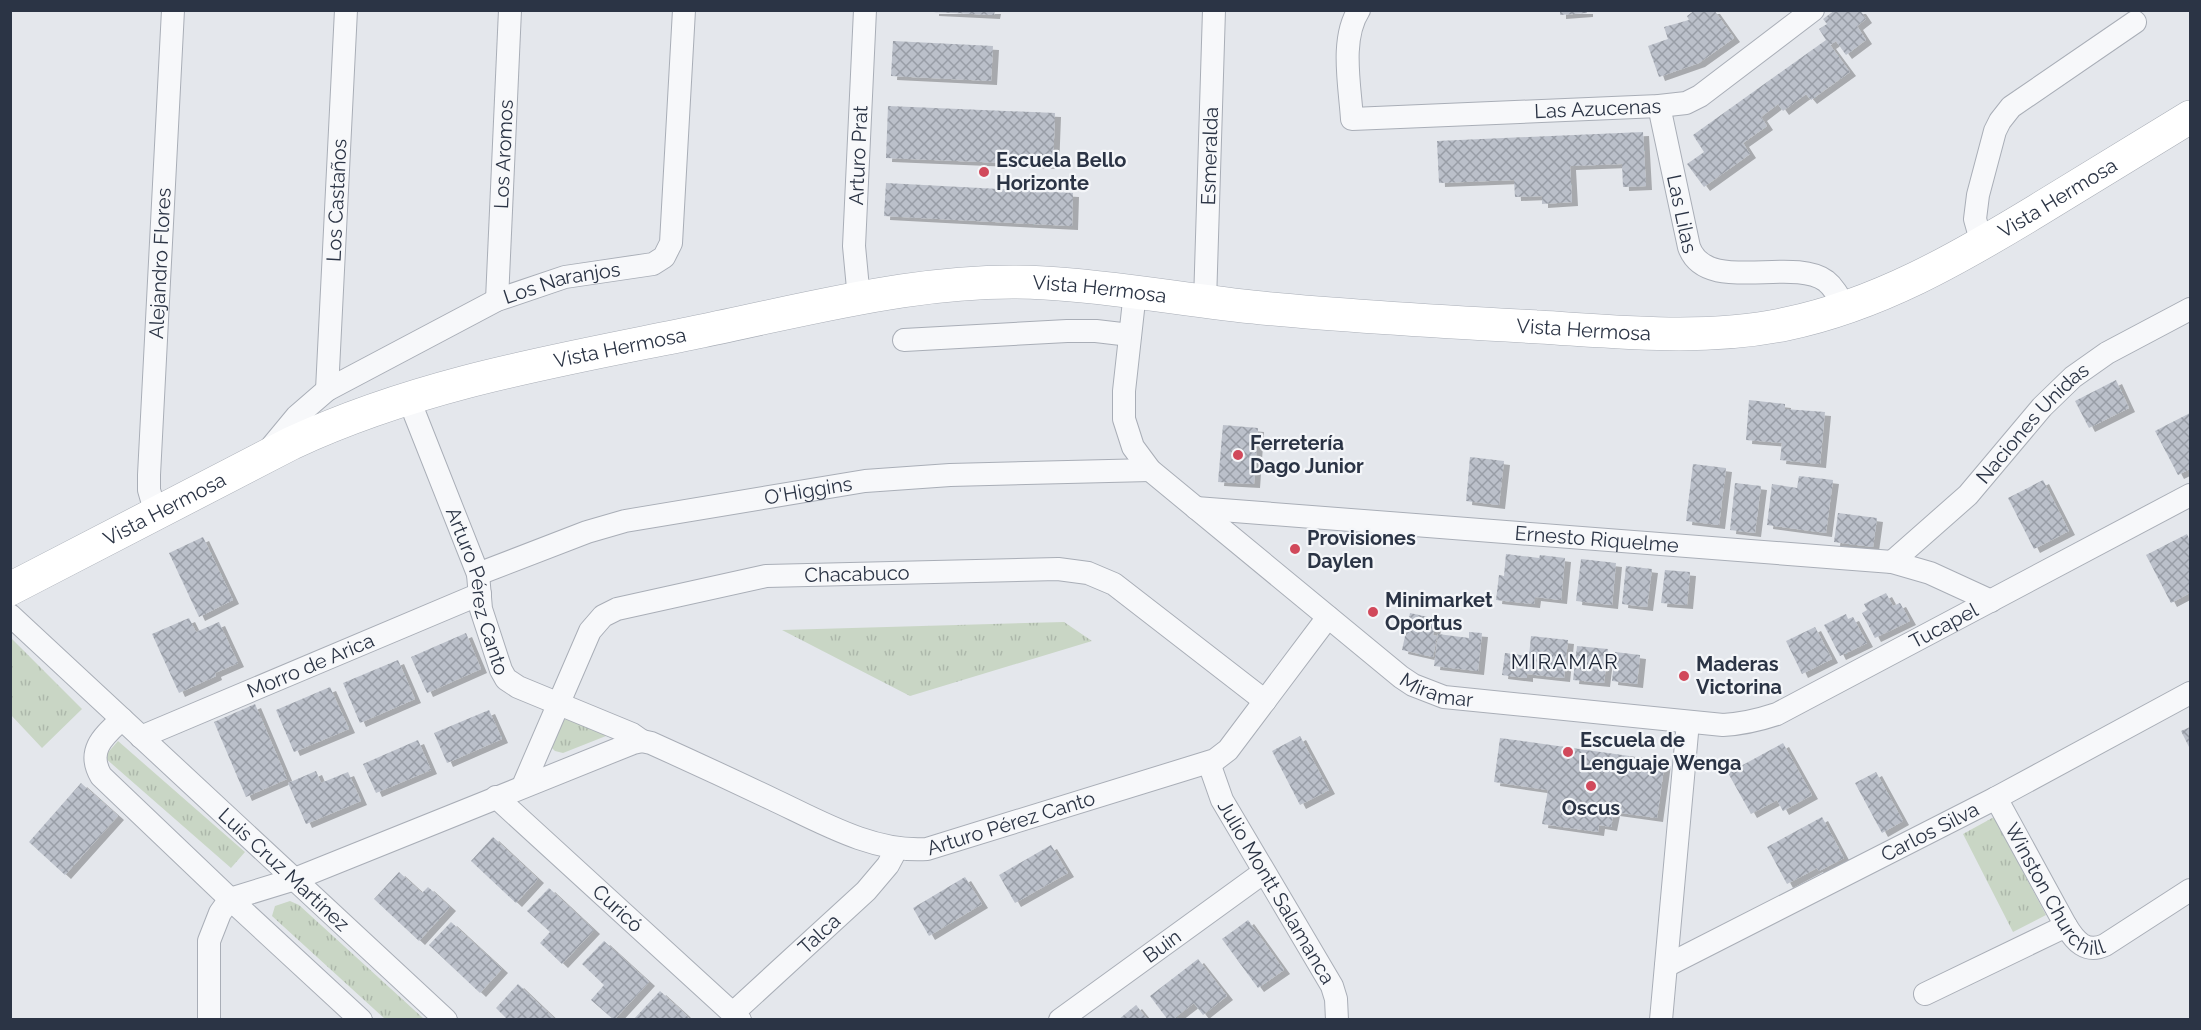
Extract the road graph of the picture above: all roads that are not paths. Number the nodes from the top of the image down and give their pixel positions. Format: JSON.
{"nodes":[{"id":1,"x":173,"y":10,"type":"edge"},
{"id":2,"x":346,"y":10,"type":"edge"},
{"id":3,"x":510,"y":10,"type":"edge"},
{"id":4,"x":684,"y":10,"type":"edge"},
{"id":5,"x":865,"y":10,"type":"edge"},
{"id":6,"x":1214,"y":10,"type":"edge"},
{"id":7,"x":1359,"y":10,"type":"edge"},
{"id":8,"x":1813,"y":10,"type":"edge"},
{"id":9,"x":2135,"y":22,"type":"dead end"},
{"id":10,"x":1659,"y":106,"type":"junction"},
{"id":11,"x":2190,"y":117,"type":"edge"},
{"id":12,"x":1982,"y":244,"type":"junction"},
{"id":13,"x":1135,"y":292,"type":"junction"},
{"id":14,"x":858,"y":299,"type":"junction"},
{"id":15,"x":497,"y":300,"type":"junction"},
{"id":16,"x":1205,"y":302,"type":"junction"},
{"id":17,"x":1845,"y":308,"type":"junction"},
{"id":18,"x":2190,"y":309,"type":"edge"},
{"id":19,"x":1130,"y":335,"type":"junction"},
{"id":20,"x":904,"y":340,"type":"dead end"},
{"id":21,"x":327,"y":390,"type":"junction"},
{"id":22,"x":408,"y":397,"type":"junction"},
{"id":23,"x":262,"y":459,"type":"junction"},
{"id":24,"x":1150,"y":470,"type":"junction"},
{"id":25,"x":2190,"y":495,"type":"edge"},
{"id":26,"x":1196,"y":508,"type":"junction"},
{"id":27,"x":156,"y":514,"type":"junction"},
{"id":28,"x":1892,"y":562,"type":"junction"},
{"id":29,"x":479,"y":584,"type":"junction"},
{"id":30,"x":10,"y":589,"type":"edge"},
{"id":31,"x":1991,"y":601,"type":"junction"},
{"id":32,"x":10,"y":615,"type":"edge"},
{"id":33,"x":1328,"y":617,"type":"junction"},
{"id":34,"x":2190,"y":693,"type":"edge"},
{"id":35,"x":1265,"y":701,"type":"junction"},
{"id":36,"x":559,"y":704,"type":"junction"},
{"id":37,"x":122,"y":719,"type":"junction"},
{"id":38,"x":1688,"y":722,"type":"junction"},
{"id":39,"x":141,"y":736,"type":"junction"},
{"id":40,"x":642,"y":741,"type":"junction"},
{"id":41,"x":1209,"y":763,"type":"junction"},
{"id":42,"x":523,"y":786,"type":"junction"},
{"id":43,"x":496,"y":797,"type":"junction"},
{"id":44,"x":1996,"y":798,"type":"junction"},
{"id":45,"x":897,"y":848,"type":"junction"},
{"id":46,"x":1264,"y":872,"type":"junction"},
{"id":47,"x":295,"y":879,"type":"junction"},
{"id":48,"x":2190,"y":890,"type":"edge"},
{"id":49,"x":230,"y":899,"type":"junction"},
{"id":50,"x":2066,"y":926,"type":"junction"},
{"id":51,"x":1666,"y":966,"type":"junction"},
{"id":52,"x":1925,"y":994,"type":"dead end"},
{"id":53,"x":737,"y":1016,"type":"edge"},
{"id":54,"x":209,"y":1020,"type":"edge"},
{"id":55,"x":361,"y":1020,"type":"edge"},
{"id":56,"x":446,"y":1020,"type":"edge"},
{"id":57,"x":1060,"y":1020,"type":"edge"},
{"id":58,"x":1336,"y":1020,"type":"edge"},
{"id":59,"x":1661,"y":1020,"type":"edge"}],
"edges":[{"from":1,"to":27,"type":"street","name":"Alejandro Flores"},
{"from":2,"to":21,"type":"street","name":"Los Castaños"},
{"from":3,"to":15,"type":"street","name":"Los Aromos"},
{"from":4,"to":15,"type":"street","name":"Los Naranjos"},
{"from":5,"to":14,"type":"street","name":"Arturo Prat"},
{"from":6,"to":16,"type":"street","name":"Esmeralda"},
{"from":7,"to":10,"type":"street","name":"Las Azucenas"},
{"from":8,"to":10,"type":"street","name":"Las Azucenas"},
{"from":9,"to":12,"type":"street"},
{"from":10,"to":17,"type":"street","name":"Las Lilas"},
{"from":11,"to":12,"type":"main road","name":"Vista Hermosa"},
{"from":12,"to":17,"type":"main road","name":"Vista Hermosa"},
{"from":13,"to":14,"type":"main road","name":"Vista Hermosa"},
{"from":13,"to":16,"type":"main road","name":"Vista Hermosa"},
{"from":13,"to":19,"type":"street","name":"Miramar"},
{"from":14,"to":22,"type":"main road","name":"Vista Hermosa"},
{"from":15,"to":21,"type":"street","name":"Los Naranjos"},
{"from":16,"to":17,"type":"main road","name":"Vista Hermosa"},
{"from":18,"to":28,"type":"street","name":"Naciones Unidas"},
{"from":19,"to":20,"type":"street"},
{"from":19,"to":24,"type":"street","name":"Miramar"},
{"from":21,"to":23,"type":"street","name":"Los Naranjos"},
{"from":22,"to":23,"type":"main road","name":"Vista Hermosa"},
{"from":22,"to":29,"type":"street","name":"Arturo Pérez Canto"},
{"from":23,"to":27,"type":"main road","name":"Vista Hermosa"},
{"from":24,"to":26,"type":"street","name":"Miramar"},
{"from":24,"to":29,"type":"street","name":"O'Higgins"},
{"from":25,"to":31,"type":"street","name":"Tucapel"},
{"from":26,"to":28,"type":"street","name":"Ernesto Riquelme"},
{"from":26,"to":33,"type":"street","name":"Miramar"},
{"from":27,"to":30,"type":"main road","name":"Vista Hermosa"},
{"from":28,"to":31,"type":"street","name":"Ernesto Riquelme"},
{"from":29,"to":36,"type":"street","name":"Arturo Pérez Canto"},
{"from":29,"to":39,"type":"street","name":"Morro de Arica"},
{"from":31,"to":38,"type":"street","name":"Tucapel"},
{"from":32,"to":37,"type":"street","name":"Luis Cruz Martínez"},
{"from":33,"to":35,"type":"street","name":"Arturo Pérez Canto"},
{"from":33,"to":38,"type":"street","name":"Miramar"},
{"from":34,"to":44,"type":"street","name":"Carlos Silva"},
{"from":35,"to":36,"type":"street","name":"Chacabuco"},
{"from":35,"to":41,"type":"street","name":"Arturo Pérez Canto"},
{"from":36,"to":40,"type":"street","name":"Arturo Pérez Canto"},
{"from":36,"to":42,"type":"street","name":"Chacabuco"},
{"from":37,"to":39,"type":"street","name":"Luis Cruz Martínez"},
{"from":37,"to":49,"type":"street"},
{"from":38,"to":51,"type":"street"},
{"from":39,"to":47,"type":"street","name":"Luis Cruz Martínez"},
{"from":40,"to":42,"type":"street"},
{"from":40,"to":45,"type":"street","name":"Arturo Pérez Canto"},
{"from":41,"to":45,"type":"street","name":"Arturo Pérez Canto"},
{"from":41,"to":46,"type":"street","name":"Julio Montt Salamanca"},
{"from":42,"to":43,"type":"street"},
{"from":43,"to":47,"type":"street"},
{"from":43,"to":53,"type":"street","name":"Curicó"},
{"from":44,"to":50,"type":"street","name":"Winston Churchill"},
{"from":44,"to":51,"type":"street","name":"Carlos Silva"},
{"from":45,"to":53,"type":"street","name":"Talca"},
{"from":46,"to":57,"type":"street","name":"Buin"},
{"from":46,"to":58,"type":"street","name":"Julio Montt Salamanca"},
{"from":47,"to":49,"type":"street"},
{"from":47,"to":56,"type":"street","name":"Luis Cruz Martínez"},
{"from":48,"to":50,"type":"street","name":"Winston Churchill"},
{"from":49,"to":54,"type":"street"},
{"from":49,"to":55,"type":"street"},
{"from":50,"to":52,"type":"street"},
{"from":51,"to":59,"type":"street"}]}
